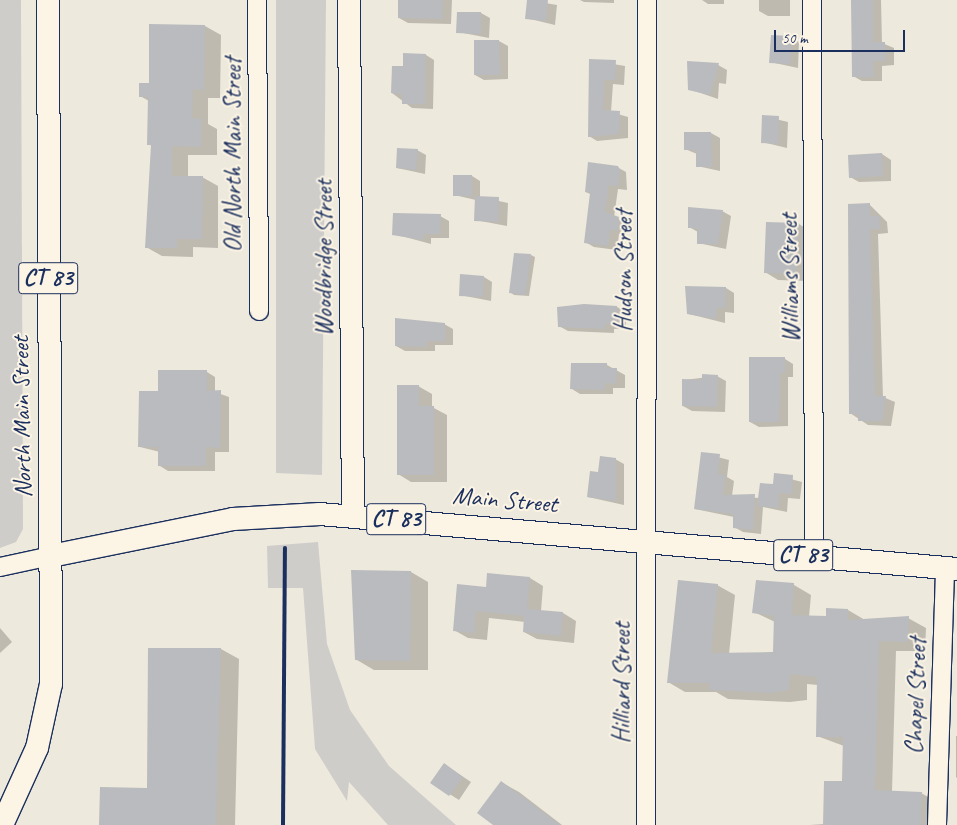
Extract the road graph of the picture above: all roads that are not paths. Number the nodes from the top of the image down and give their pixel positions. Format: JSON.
{"nodes":[{"id":1,"x":48,"y":0,"type":"edge"},
{"id":2,"x":257,"y":0,"type":"edge"},
{"id":3,"x":349,"y":0,"type":"edge"},
{"id":4,"x":647,"y":0,"type":"edge"},
{"id":5,"x":812,"y":0,"type":"edge"},
{"id":6,"x":259,"y":310,"type":"dead end"},
{"id":7,"x":353,"y":516,"type":"junction"},
{"id":8,"x":648,"y":541,"type":"junction"},
{"id":9,"x":51,"y":556,"type":"junction"},
{"id":10,"x":814,"y":556,"type":"junction"},
{"id":11,"x":0,"y":567,"type":"edge"},
{"id":12,"x":951,"y":568,"type":"edge"},
{"id":13,"x":2,"y":825,"type":"edge"},
{"id":14,"x":646,"y":825,"type":"edge"},
{"id":15,"x":937,"y":825,"type":"edge"}],
"edges":[{"from":1,"to":9,"type":"main road","name":"North Main Street","number":"CT 83"},
{"from":2,"to":6,"type":"street","name":"Old North Main Street"},
{"from":3,"to":7,"type":"main road","name":"Woodbridge Street"},
{"from":4,"to":8,"type":"street","name":"Hudson Street"},
{"from":5,"to":10,"type":"street","name":"Williams Street"},
{"from":7,"to":8,"type":"main road","name":"Main Street","number":"CT 83"},
{"from":7,"to":9,"type":"main road","name":"Main Street","number":"CT 83"},
{"from":8,"to":10,"type":"main road","name":"Main Street","number":"CT 83"},
{"from":8,"to":14,"type":"street","name":"Hilliard Street"},
{"from":9,"to":11,"type":"street"},
{"from":9,"to":13,"type":"main road","name":"North Main Street"},
{"from":10,"to":12,"type":"main road","name":"Main Street","number":"CT 83"},
{"from":12,"to":15,"type":"street","name":"Chapel Street"}]}
